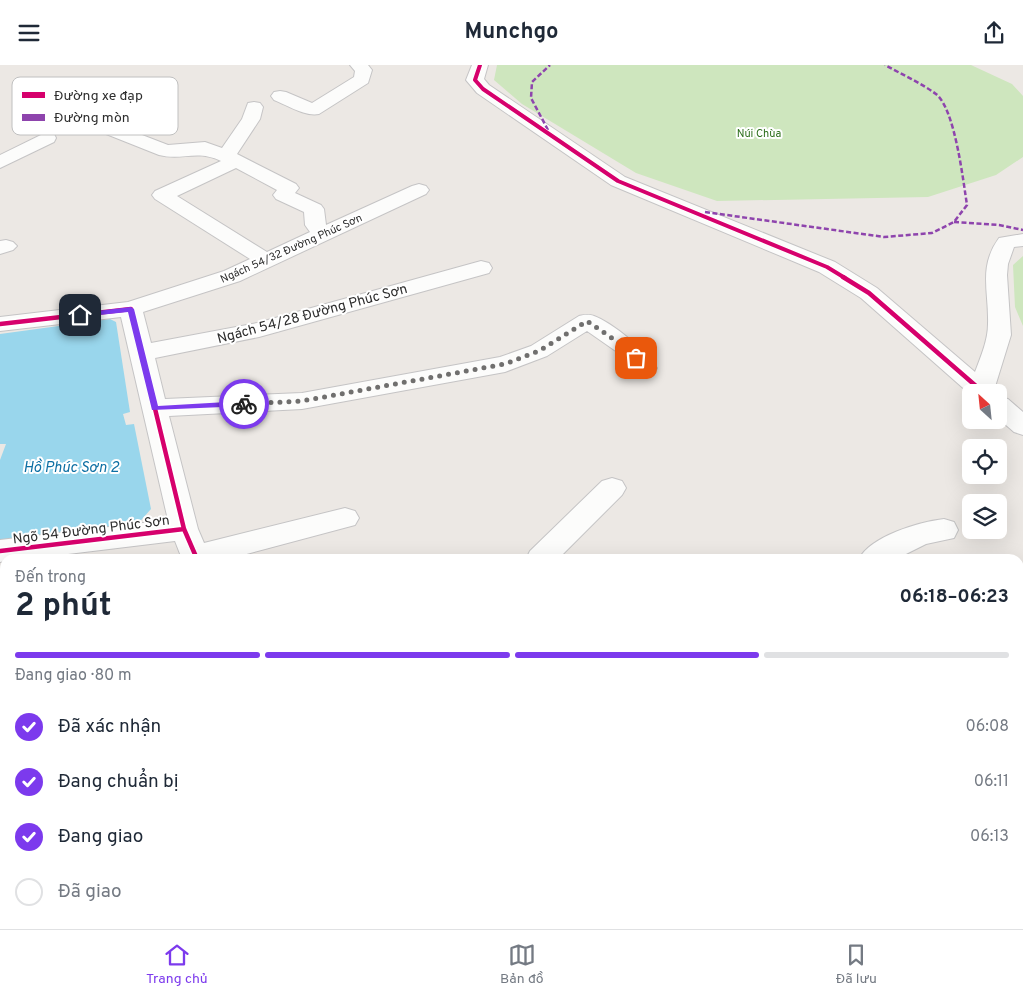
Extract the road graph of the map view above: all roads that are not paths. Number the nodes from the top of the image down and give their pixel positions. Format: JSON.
{"nodes":[{"id":1,"x":358,"y":65,"type":"edge"},
{"id":2,"x":480,"y":65,"type":"edge"},
{"id":3,"x":280,"y":96,"type":"dead end"},
{"id":4,"x":254,"y":107,"type":"dead end"},
{"id":5,"x":125,"y":135,"type":"edge"},
{"id":6,"x":47,"y":139,"type":"dead end"},
{"id":7,"x":230,"y":158,"type":"junction"},
{"id":8,"x":0,"y":162,"type":"edge"},
{"id":9,"x":419,"y":189,"type":"dead end"},
{"id":10,"x":323,"y":234,"type":"junction"},
{"id":11,"x":1023,"y":240,"type":"edge"},
{"id":12,"x":266,"y":260,"type":"junction"},
{"id":13,"x":481,"y":268,"type":"dead end"},
{"id":14,"x":131,"y":309,"type":"junction"},
{"id":15,"x":0,"y":324,"type":"edge"},
{"id":16,"x":141,"y":353,"type":"junction"},
{"id":17,"x":644,"y":368,"type":"dead end"},
{"id":18,"x":974,"y":384,"type":"edge"},
{"id":19,"x":990,"y":384,"type":"edge"},
{"id":20,"x":155,"y":408,"type":"junction"},
{"id":21,"x":1008,"y":413,"type":"edge"},
{"id":22,"x":1023,"y":426,"type":"edge"},
{"id":23,"x":612,"y":488,"type":"dead end"},
{"id":24,"x":345,"y":518,"type":"dead end"},
{"id":25,"x":184,"y":529,"type":"junction"},
{"id":26,"x":944,"y":529,"type":"dead end"},
{"id":27,"x":0,"y":551,"type":"edge"},
{"id":28,"x":195,"y":554,"type":"edge"},
{"id":29,"x":207,"y":554,"type":"edge"},
{"id":30,"x":545,"y":554,"type":"edge"},
{"id":31,"x":881,"y":554,"type":"edge"}],
"edges":[{"from":1,"to":3,"type":"street"},
{"from":2,"to":18,"type":"street"},
{"from":4,"to":7,"type":"street"},
{"from":5,"to":7,"type":"street"},
{"from":6,"to":8,"type":"street"},
{"from":7,"to":10,"type":"street"},
{"from":7,"to":12,"type":"street"},
{"from":9,"to":10,"type":"street","name":"Ngách 54/32 Đường Phúc Sơn"},
{"from":10,"to":12,"type":"street","name":"Ngách 54/32 Đường Phúc Sơn"},
{"from":11,"to":19,"type":"street"},
{"from":12,"to":14,"type":"street","name":"Ngách 54/32 Đường Phúc Sơn"},
{"from":13,"to":16,"type":"street","name":"Ngách 54/28 Đường Phúc Sơn"},
{"from":14,"to":15,"type":"street"},
{"from":14,"to":16,"type":"street","name":"Ngõ 54 Đường Phúc Sơn"},
{"from":16,"to":20,"type":"street","name":"Ngõ 54 Đường Phúc Sơn"},
{"from":17,"to":20,"type":"street"},
{"from":20,"to":25,"type":"street","name":"Ngõ 54 Đường Phúc Sơn"},
{"from":21,"to":22,"type":"street"},
{"from":23,"to":30,"type":"street"},
{"from":24,"to":29,"type":"street"},
{"from":25,"to":27,"type":"street","name":"Ngõ 54 Đường Phúc Sơn"},
{"from":25,"to":28,"type":"street","name":"Ngõ 54 Đường Phúc Sơn"},
{"from":26,"to":31,"type":"street"}]}
